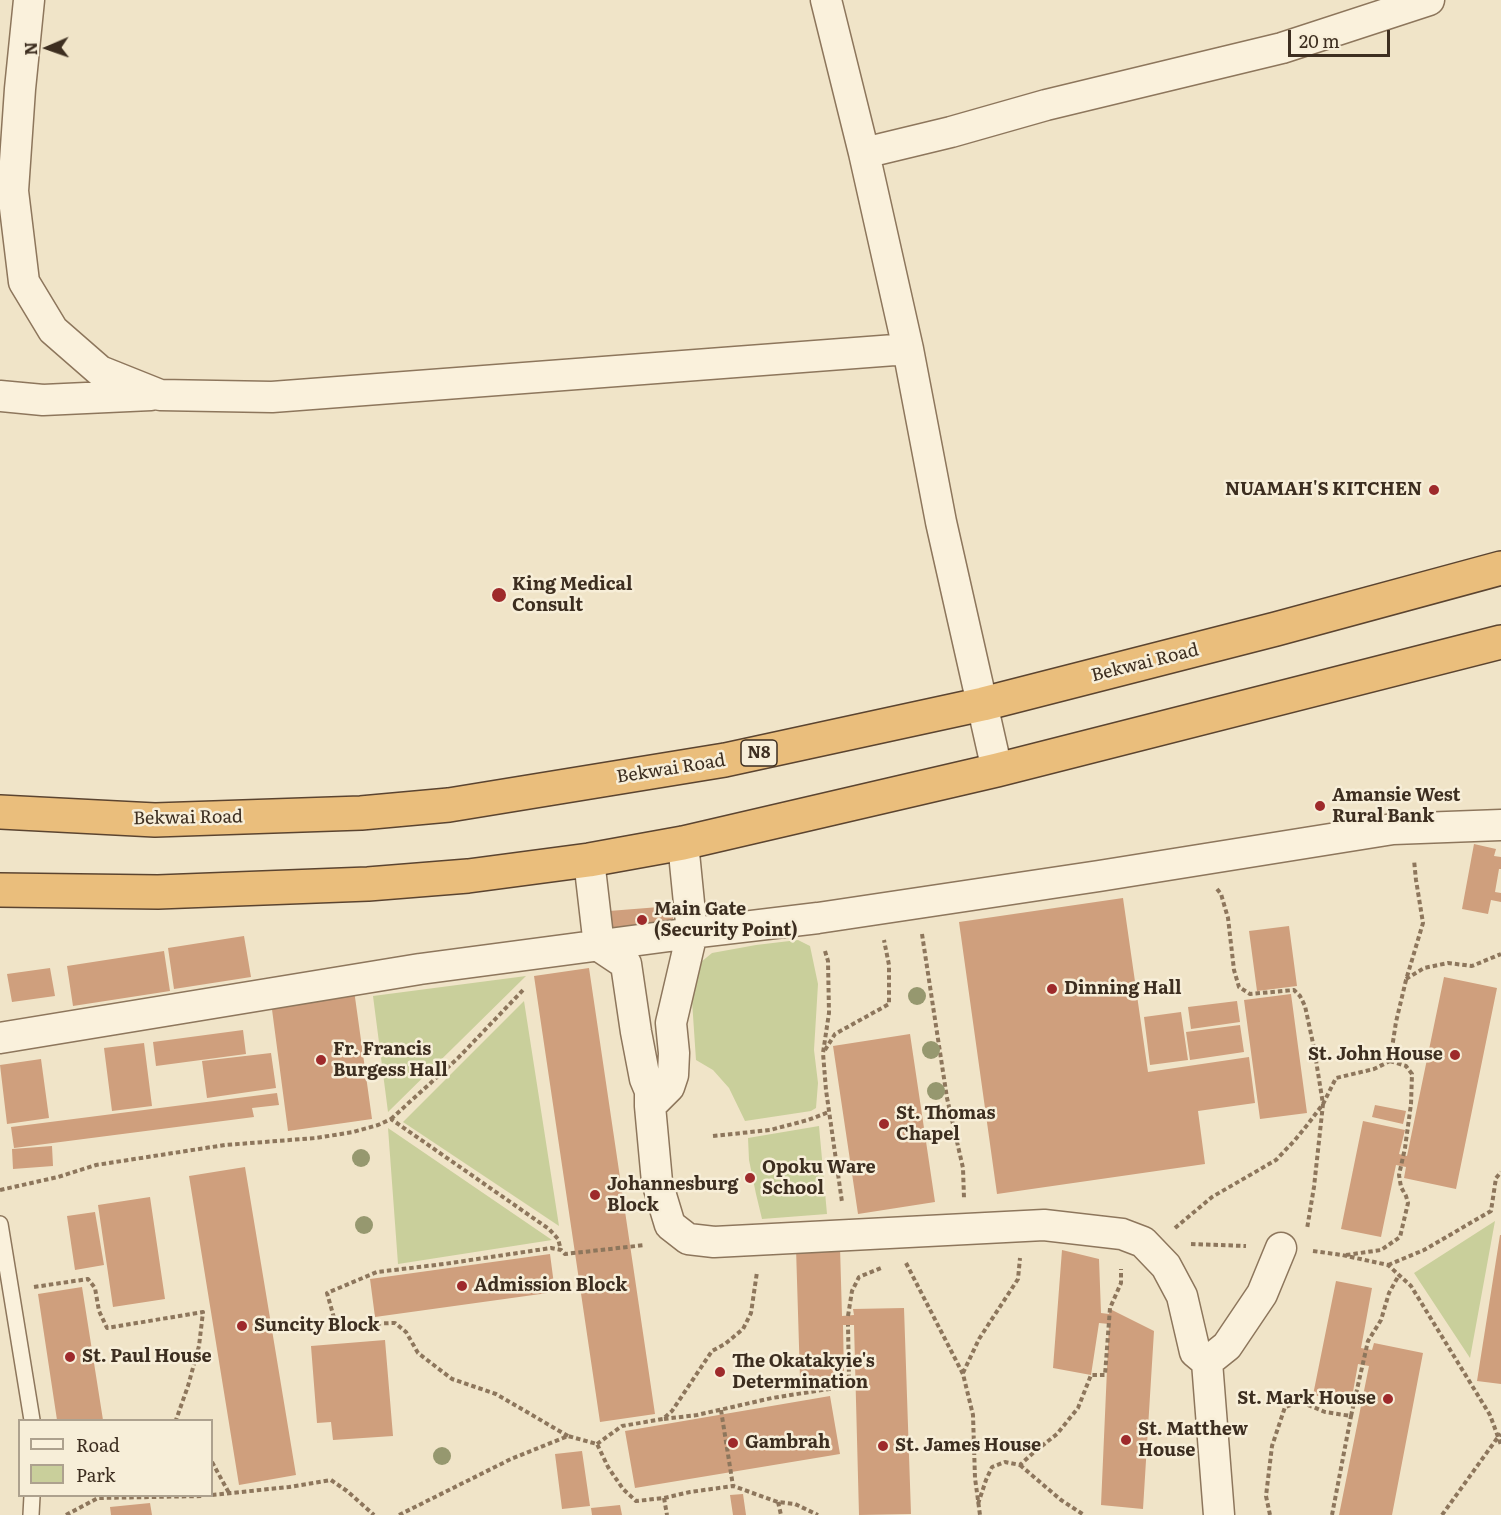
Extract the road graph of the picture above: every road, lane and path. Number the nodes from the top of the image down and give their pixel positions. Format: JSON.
{"nodes":[{"id":1,"x":29,"y":0,"type":"edge"},
{"id":2,"x":826,"y":0,"type":"edge"},
{"id":3,"x":1429,"y":0,"type":"edge"},
{"id":4,"x":864,"y":153,"type":"junction"},
{"id":5,"x":909,"y":349,"type":"junction"},
{"id":6,"x":160,"y":395,"type":"junction"},
{"id":7,"x":0,"y":396,"type":"edge"},
{"id":8,"x":1501,"y":568,"type":"edge"},
{"id":9,"x":1501,"y":642,"type":"edge"},
{"id":10,"x":983,"y":705,"type":"junction"},
{"id":11,"x":997,"y":770,"type":"junction"},
{"id":12,"x":0,"y":812,"type":"edge"},
{"id":13,"x":1501,"y":825,"type":"edge"},
{"id":14,"x":1412,"y":828,"type":"junction"},
{"id":15,"x":683,"y":843,"type":"junction"},
{"id":16,"x":589,"y":860,"type":"junction"},
{"id":17,"x":1190,"y":861,"type":"junction"},
{"id":18,"x":0,"y":890,"type":"edge"},
{"id":19,"x":918,"y":903,"type":"junction"},
{"id":20,"x":879,"y":909,"type":"junction"},
{"id":21,"x":818,"y":918,"type":"junction"},
{"id":22,"x":692,"y":933,"type":"junction"},
{"id":23,"x":598,"y":946,"type":"junction"},
{"id":24,"x":1501,"y":954,"type":"edge"},
{"id":25,"x":530,"y":980,"type":"dead end"},
{"id":26,"x":1406,"y":980,"type":"junction"},
{"id":27,"x":0,"y":1038,"type":"edge"},
{"id":28,"x":823,"y":1053,"type":"junction"},
{"id":29,"x":1390,"y":1061,"type":"junction"},
{"id":30,"x":1323,"y":1104,"type":"junction"},
{"id":31,"x":650,"y":1106,"type":"junction"},
{"id":32,"x":829,"y":1112,"type":"junction"},
{"id":33,"x":391,"y":1119,"type":"junction"},
{"id":34,"x":712,"y":1136,"type":"dead end"},
{"id":35,"x":1501,"y":1172,"type":"edge"},
{"id":36,"x":0,"y":1190,"type":"edge"},
{"id":37,"x":0,"y":1224,"type":"edge"},
{"id":38,"x":997,"y":1227,"type":"junction"},
{"id":39,"x":964,"y":1229,"type":"junction"},
{"id":40,"x":1107,"y":1232,"type":"junction"},
{"id":41,"x":681,"y":1233,"type":"junction"},
{"id":42,"x":879,"y":1234,"type":"junction"},
{"id":43,"x":847,"y":1236,"type":"junction"},
{"id":44,"x":768,"y":1240,"type":"junction"},
{"id":45,"x":1151,"y":1242,"type":"junction"},
{"id":46,"x":1292,"y":1249,"type":"junction"},
{"id":47,"x":561,"y":1250,"type":"junction"},
{"id":48,"x":1342,"y":1255,"type":"junction"},
{"id":49,"x":1388,"y":1265,"type":"junction"},
{"id":50,"x":883,"y":1267,"type":"dead end"},
{"id":51,"x":1399,"y":1275,"type":"junction"},
{"id":52,"x":11,"y":1290,"type":"junction"},
{"id":53,"x":848,"y":1316,"type":"dead end"},
{"id":54,"x":848,"y":1325,"type":"dead end"},
{"id":55,"x":1207,"y":1362,"type":"junction"},
{"id":56,"x":963,"y":1374,"type":"junction"},
{"id":57,"x":721,"y":1410,"type":"junction"},
{"id":58,"x":1350,"y":1416,"type":"junction"},
{"id":59,"x":32,"y":1419,"type":"edge"},
{"id":60,"x":176,"y":1419,"type":"edge"},
{"id":61,"x":663,"y":1419,"type":"junction"},
{"id":62,"x":568,"y":1436,"type":"junction"},
{"id":63,"x":1499,"y":1436,"type":"edge"},
{"id":64,"x":597,"y":1444,"type":"junction"},
{"id":65,"x":1501,"y":1445,"type":"edge"},
{"id":66,"x":213,"y":1464,"type":"edge"},
{"id":67,"x":1020,"y":1465,"type":"junction"},
{"id":68,"x":733,"y":1486,"type":"junction"},
{"id":69,"x":229,"y":1493,"type":"junction"},
{"id":70,"x":213,"y":1495,"type":"edge"},
{"id":71,"x":33,"y":1497,"type":"edge"},
{"id":72,"x":120,"y":1497,"type":"edge"},
{"id":73,"x":664,"y":1498,"type":"junction"},
{"id":74,"x":778,"y":1502,"type":"junction"},
{"id":75,"x":978,"y":1504,"type":"junction"},
{"id":76,"x":32,"y":1515,"type":"edge"},
{"id":77,"x":66,"y":1515,"type":"edge"},
{"id":78,"x":374,"y":1515,"type":"edge"},
{"id":79,"x":399,"y":1515,"type":"edge"},
{"id":80,"x":667,"y":1515,"type":"edge"},
{"id":81,"x":781,"y":1515,"type":"edge"},
{"id":82,"x":818,"y":1515,"type":"edge"},
{"id":83,"x":980,"y":1515,"type":"edge"},
{"id":84,"x":1083,"y":1515,"type":"edge"},
{"id":85,"x":1219,"y":1515,"type":"edge"},
{"id":86,"x":1270,"y":1515,"type":"edge"},
{"id":87,"x":1332,"y":1515,"type":"edge"},
{"id":88,"x":1442,"y":1515,"type":"edge"}],
"edges":[{"from":1,"to":6,"type":"street"},
{"from":2,"to":4,"type":"street"},
{"from":3,"to":4,"type":"street"},
{"from":4,"to":5,"type":"street"},
{"from":5,"to":6,"type":"street"},
{"from":5,"to":10,"type":"street"},
{"from":6,"to":7,"type":"street"},
{"from":8,"to":10,"type":"highway","name":"Bekwai Road","number":"N8"},
{"from":9,"to":11,"type":"highway"},
{"from":10,"to":11,"type":"street"},
{"from":10,"to":12,"type":"highway","name":"Bekwai Road","number":"N8"},
{"from":11,"to":15,"type":"highway"},
{"from":13,"to":14,"type":"street"},
{"from":14,"to":17,"type":"street"},
{"from":14,"to":26,"type":"path"},
{"from":15,"to":16,"type":"highway"},
{"from":15,"to":22,"type":"street"},
{"from":16,"to":18,"type":"highway"},
{"from":16,"to":23,"type":"street"},
{"from":17,"to":19,"type":"street"},
{"from":17,"to":30,"type":"path"},
{"from":19,"to":20,"type":"street"},
{"from":19,"to":39,"type":"path"},
{"from":20,"to":21,"type":"street"},
{"from":20,"to":28,"type":"path"},
{"from":21,"to":22,"type":"street"},
{"from":21,"to":28,"type":"path"},
{"from":22,"to":23,"type":"street"},
{"from":22,"to":31,"type":"street"},
{"from":23,"to":27,"type":"street"},
{"from":23,"to":31,"type":"street"},
{"from":24,"to":26,"type":"path"},
{"from":25,"to":33,"type":"path"},
{"from":26,"to":29,"type":"path"},
{"from":28,"to":32,"type":"path"},
{"from":29,"to":30,"type":"path"},
{"from":29,"to":48,"type":"path"},
{"from":30,"to":45,"type":"path"},
{"from":30,"to":46,"type":"path"},
{"from":31,"to":41,"type":"street"},
{"from":32,"to":34,"type":"path"},
{"from":32,"to":43,"type":"path"},
{"from":33,"to":36,"type":"path"},
{"from":33,"to":47,"type":"path"},
{"from":35,"to":49,"type":"path"},
{"from":37,"to":52,"type":"lane"},
{"from":38,"to":39,"type":"street"},
{"from":38,"to":40,"type":"street"},
{"from":38,"to":56,"type":"path"},
{"from":39,"to":42,"type":"street"},
{"from":40,"to":45,"type":"street"},
{"from":40,"to":67,"type":"path"},
{"from":41,"to":44,"type":"street"},
{"from":41,"to":47,"type":"path"},
{"from":42,"to":43,"type":"street"},
{"from":42,"to":56,"type":"path"},
{"from":43,"to":44,"type":"street"},
{"from":44,"to":61,"type":"path"},
{"from":45,"to":46,"type":"path"},
{"from":45,"to":55,"type":"street"},
{"from":46,"to":48,"type":"path"},
{"from":46,"to":55,"type":"street"},
{"from":47,"to":62,"type":"path"},
{"from":48,"to":49,"type":"path"},
{"from":49,"to":51,"type":"path"},
{"from":50,"to":53,"type":"path"},
{"from":51,"to":58,"type":"path"},
{"from":51,"to":63,"type":"path"},
{"from":52,"to":59,"type":"lane"},
{"from":52,"to":60,"type":"path"},
{"from":54,"to":57,"type":"path"},
{"from":55,"to":85,"type":"street"},
{"from":56,"to":75,"type":"path"},
{"from":57,"to":61,"type":"path"},
{"from":57,"to":68,"type":"path"},
{"from":58,"to":86,"type":"path"},
{"from":58,"to":87,"type":"path"},
{"from":61,"to":64,"type":"path"},
{"from":62,"to":64,"type":"path"},
{"from":62,"to":79,"type":"path"},
{"from":63,"to":65,"type":"path"},
{"from":63,"to":88,"type":"path"},
{"from":64,"to":73,"type":"path"},
{"from":66,"to":69,"type":"path"},
{"from":67,"to":75,"type":"path"},
{"from":67,"to":84,"type":"path"},
{"from":68,"to":73,"type":"path"},
{"from":68,"to":74,"type":"path"},
{"from":69,"to":70,"type":"path"},
{"from":69,"to":78,"type":"path"},
{"from":71,"to":76,"type":"lane"},
{"from":72,"to":77,"type":"path"},
{"from":73,"to":80,"type":"path"},
{"from":74,"to":81,"type":"path"},
{"from":74,"to":82,"type":"path"},
{"from":75,"to":83,"type":"path"}]}
